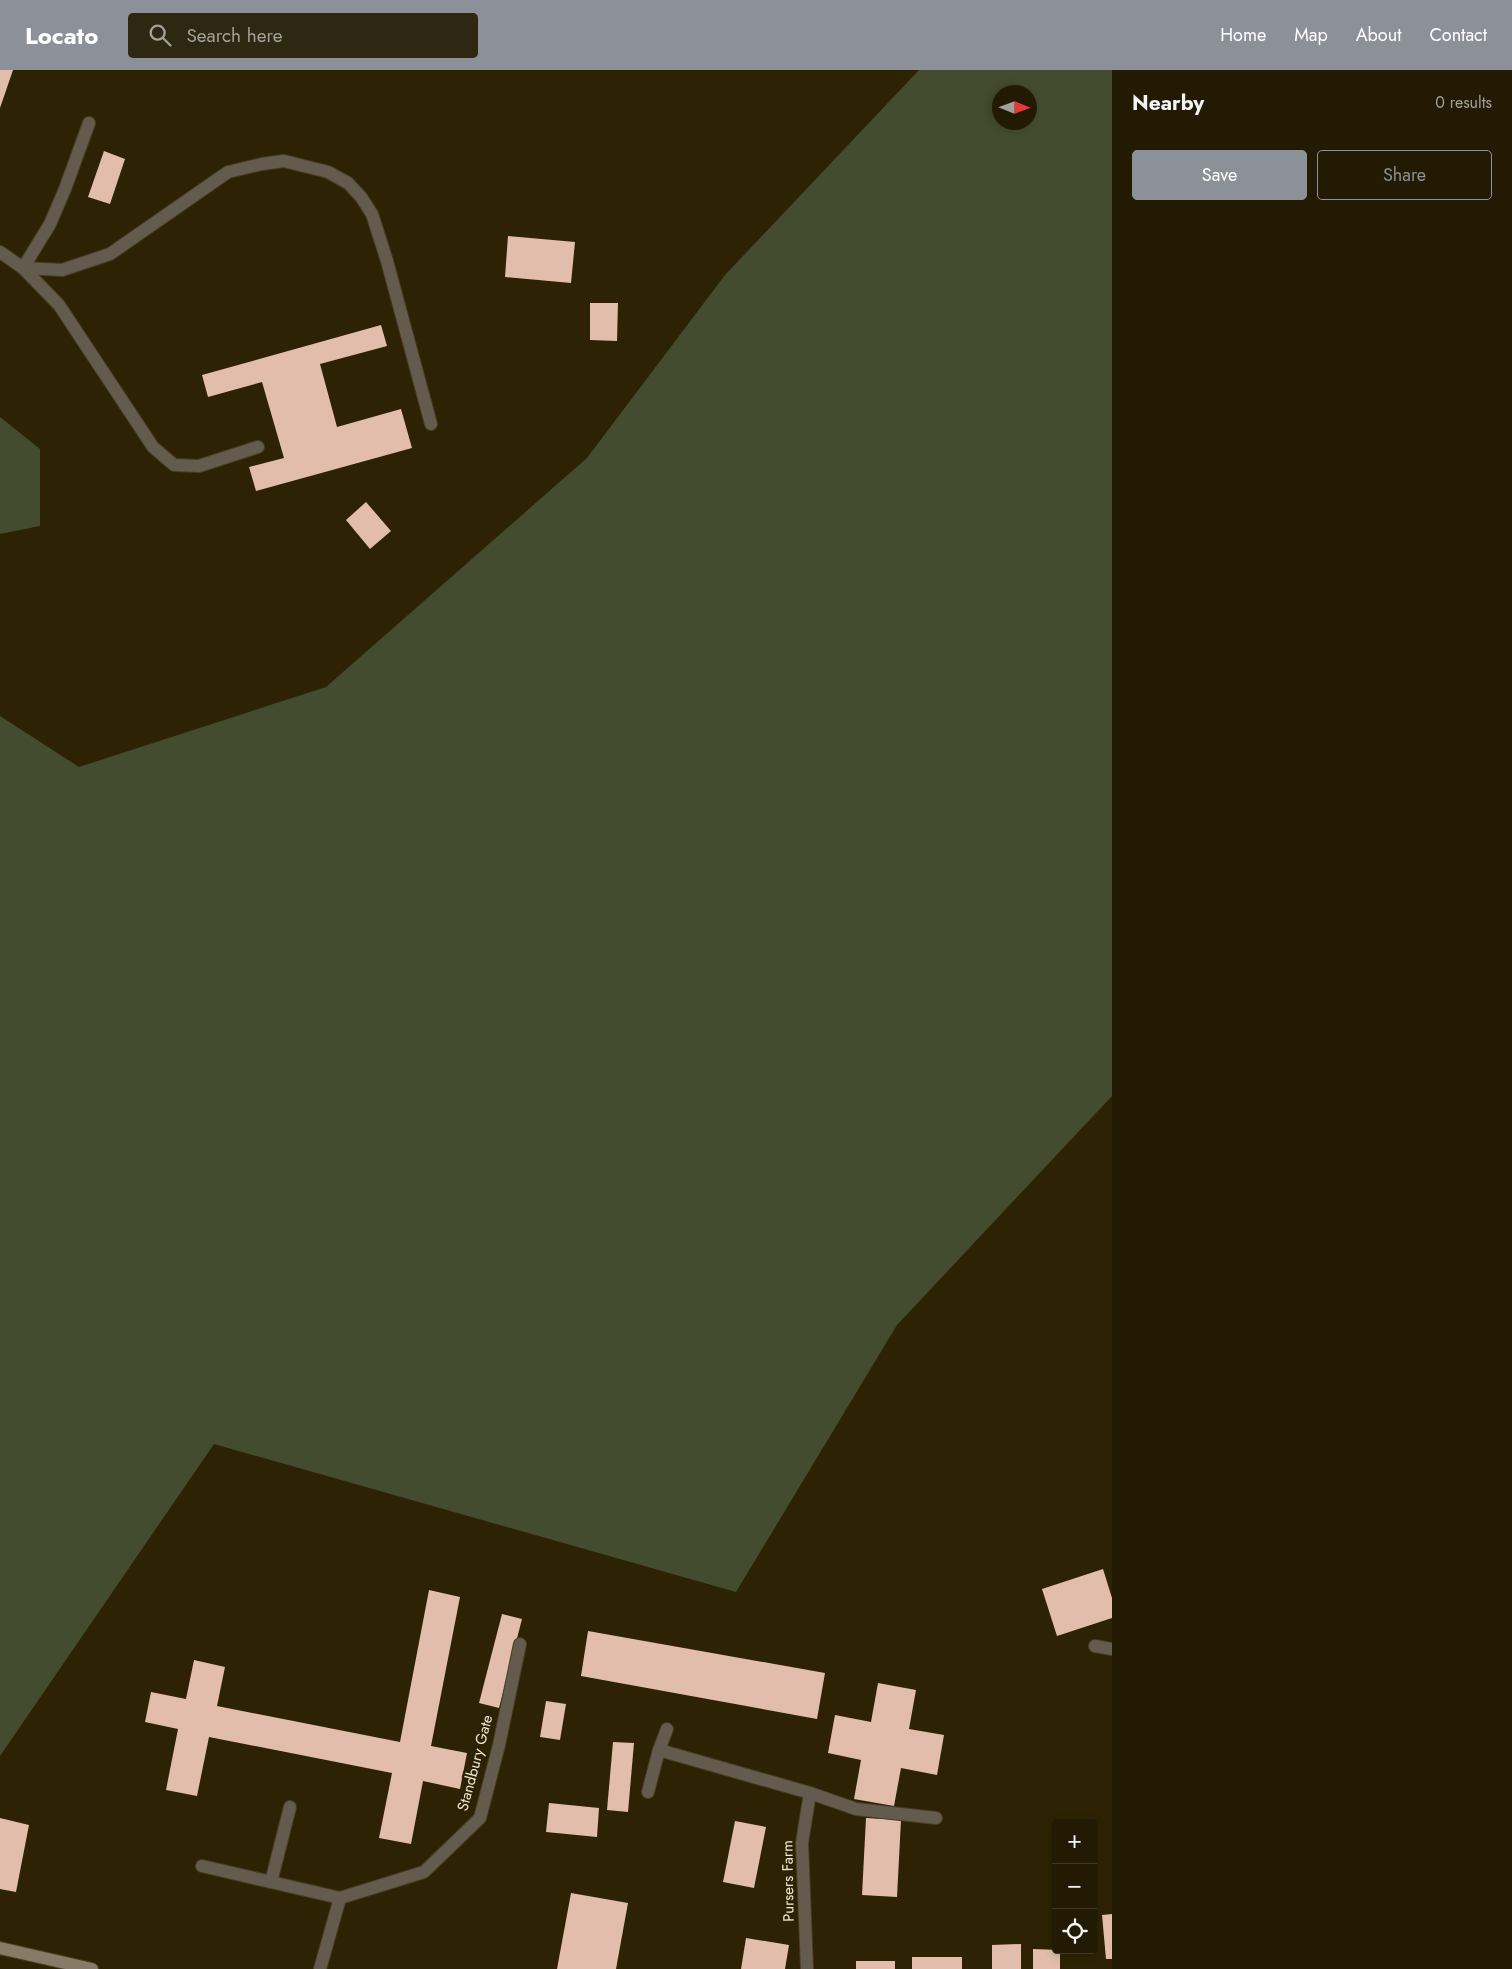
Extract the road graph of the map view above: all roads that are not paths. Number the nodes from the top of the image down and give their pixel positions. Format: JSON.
{"nodes":[{"id":1,"x":89,"y":123,"type":"dead end"},
{"id":2,"x":0,"y":252,"type":"edge"},
{"id":3,"x":23,"y":268,"type":"junction"},
{"id":4,"x":431,"y":424,"type":"dead end"},
{"id":5,"x":258,"y":446,"type":"dead end"},
{"id":6,"x":520,"y":1644,"type":"dead end"},
{"id":7,"x":1095,"y":1646,"type":"dead end"},
{"id":8,"x":1112,"y":1649,"type":"edge"},
{"id":9,"x":667,"y":1729,"type":"dead end"},
{"id":10,"x":659,"y":1750,"type":"junction"},
{"id":11,"x":648,"y":1792,"type":"dead end"},
{"id":12,"x":810,"y":1793,"type":"junction"},
{"id":13,"x":290,"y":1806,"type":"dead end"},
{"id":14,"x":936,"y":1818,"type":"dead end"},
{"id":15,"x":202,"y":1866,"type":"dead end"},
{"id":16,"x":271,"y":1882,"type":"junction"},
{"id":17,"x":340,"y":1898,"type":"junction"},
{"id":18,"x":0,"y":1948,"type":"edge"},
{"id":19,"x":92,"y":1969,"type":"edge"},
{"id":20,"x":320,"y":1969,"type":"edge"},
{"id":21,"x":807,"y":1969,"type":"edge"}],
"edges":[{"from":1,"to":3,"type":"street"},
{"from":2,"to":3,"type":"street"},
{"from":3,"to":4,"type":"street"},
{"from":3,"to":5,"type":"street"},
{"from":6,"to":17,"type":"street","name":"Standbury Gate"},
{"from":7,"to":8,"type":"street"},
{"from":9,"to":10,"type":"street"},
{"from":10,"to":11,"type":"street"},
{"from":10,"to":12,"type":"street"},
{"from":12,"to":14,"type":"street"},
{"from":12,"to":21,"type":"street","name":"Pursers Farm"},
{"from":13,"to":16,"type":"street"},
{"from":15,"to":16,"type":"street"},
{"from":16,"to":17,"type":"street"},
{"from":17,"to":20,"type":"street"},
{"from":18,"to":19,"type":"street"}]}
